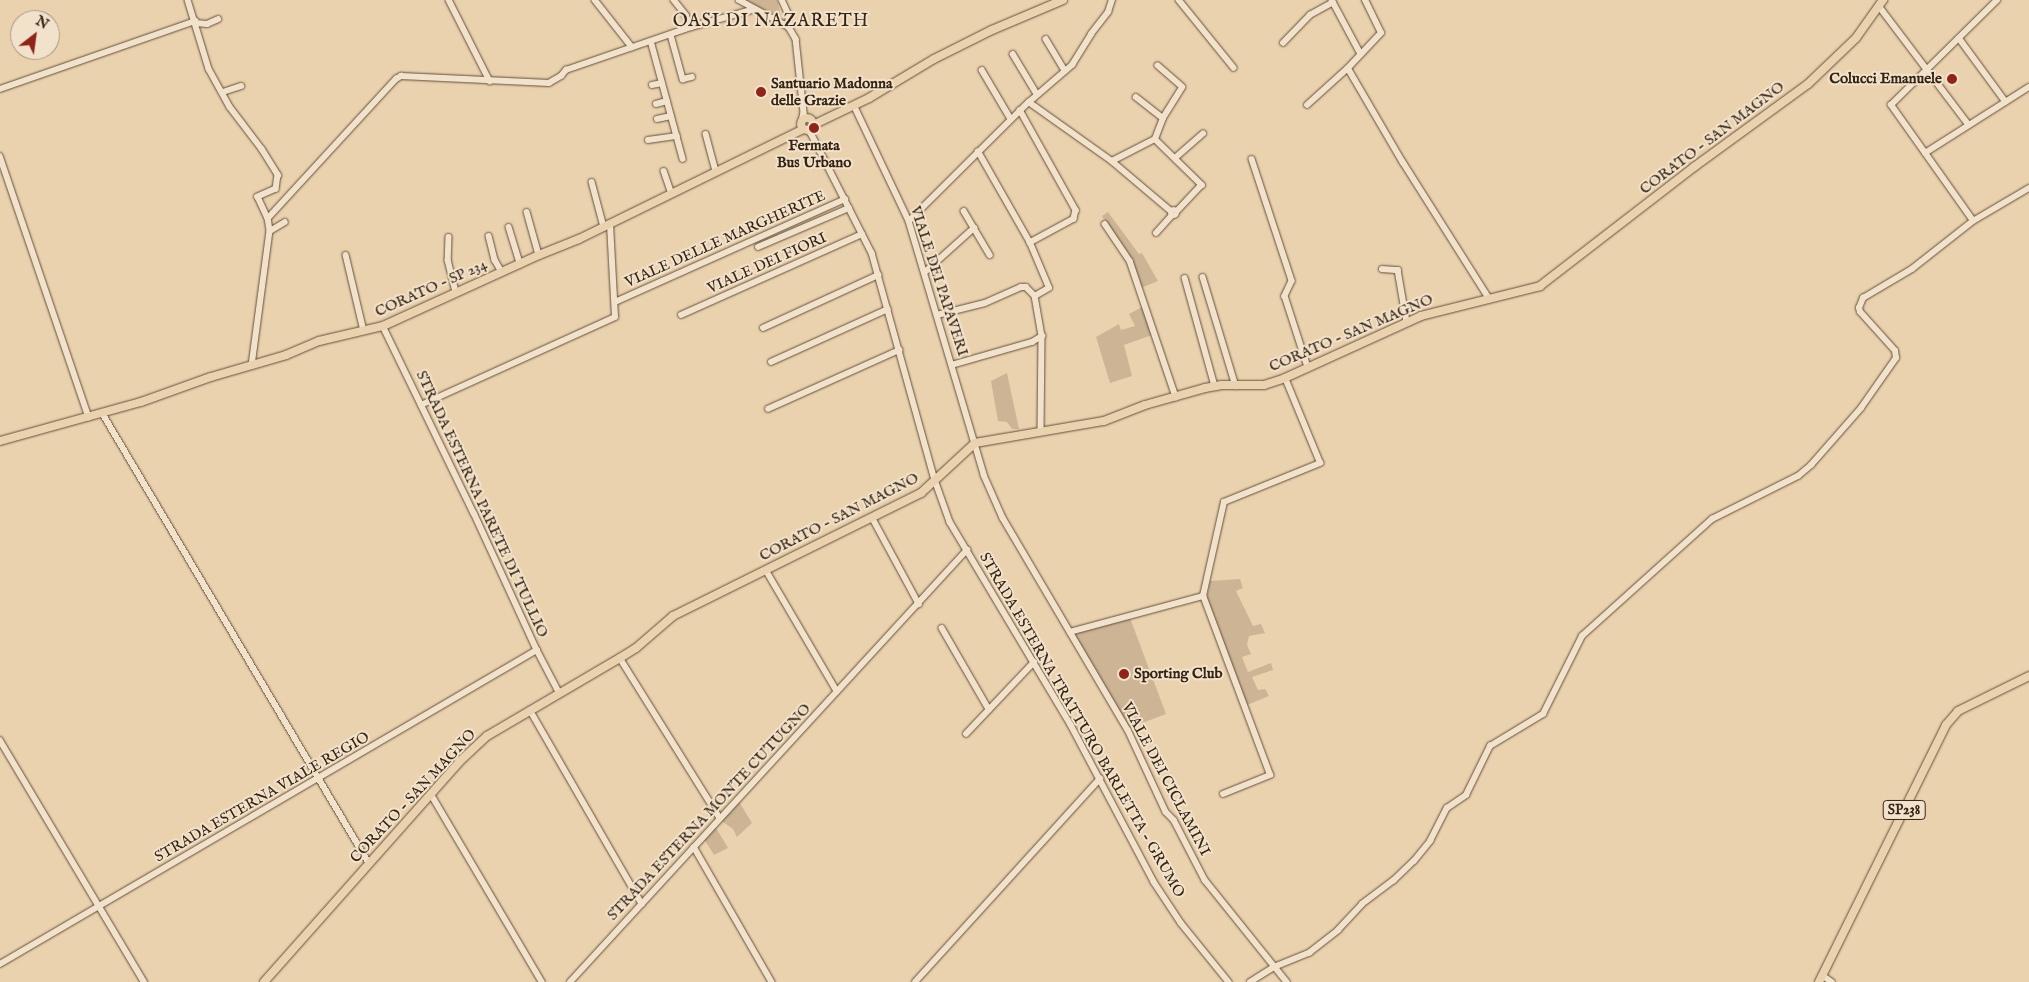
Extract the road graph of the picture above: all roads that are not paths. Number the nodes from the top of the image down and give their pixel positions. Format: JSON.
{"nodes":[{"id":1,"x":449,"y":0,"type":"edge"},
{"id":2,"x":595,"y":0,"type":"edge"},
{"id":3,"x":674,"y":0,"type":"edge"},
{"id":4,"x":739,"y":0,"type":"edge"},
{"id":5,"x":782,"y":0,"type":"edge"},
{"id":6,"x":1063,"y":0,"type":"edge"},
{"id":7,"x":1112,"y":0,"type":"edge"},
{"id":8,"x":1179,"y":0,"type":"edge"},
{"id":9,"x":1365,"y":0,"type":"edge"},
{"id":10,"x":1997,"y":0,"type":"edge"},
{"id":11,"x":190,"y":1,"type":"edge"},
{"id":12,"x":1333,"y":1,"type":"edge"},
{"id":13,"x":1881,"y":3,"type":"edge"},
{"id":14,"x":755,"y":9,"type":"junction"},
{"id":15,"x":218,"y":19,"type":"dead end"},
{"id":16,"x":195,"y":22,"type":"junction"},
{"id":17,"x":691,"y":27,"type":"junction"},
{"id":18,"x":789,"y":27,"type":"junction"},
{"id":19,"x":671,"y":35,"type":"junction"},
{"id":20,"x":1959,"y":38,"type":"junction"},
{"id":21,"x":1046,"y":39,"type":"dead end"},
{"id":22,"x":651,"y":41,"type":"junction"},
{"id":23,"x":1283,"y":43,"type":"dead end"},
{"id":24,"x":632,"y":47,"type":"junction"},
{"id":25,"x":203,"y":51,"type":"junction"},
{"id":26,"x":196,"y":52,"type":"dead end"},
{"id":27,"x":1013,"y":54,"type":"dead end"},
{"id":28,"x":1361,"y":54,"type":"junction"},
{"id":29,"x":1158,"y":66,"type":"dead end"},
{"id":30,"x":1234,"y":68,"type":"dead end"},
{"id":31,"x":1348,"y":68,"type":"junction"},
{"id":32,"x":982,"y":70,"type":"dead end"},
{"id":33,"x":1927,"y":70,"type":"junction"},
{"id":34,"x":1065,"y":71,"type":"junction"},
{"id":35,"x":692,"y":77,"type":"dead end"},
{"id":36,"x":490,"y":81,"type":"junction"},
{"id":37,"x":662,"y":83,"type":"junction"},
{"id":38,"x":652,"y":85,"type":"dead end"},
{"id":39,"x":241,"y":86,"type":"dead end"},
{"id":40,"x":2029,"y":87,"type":"edge"},
{"id":41,"x":0,"y":89,"type":"edge"},
{"id":42,"x":223,"y":92,"type":"junction"},
{"id":43,"x":1037,"y":94,"type":"junction"},
{"id":44,"x":1136,"y":97,"type":"dead end"},
{"id":45,"x":667,"y":101,"type":"junction"},
{"id":46,"x":1029,"y":102,"type":"junction"},
{"id":47,"x":2006,"y":102,"type":"junction"},
{"id":48,"x":656,"y":104,"type":"dead end"},
{"id":49,"x":854,"y":105,"type":"junction"},
{"id":50,"x":1307,"y":105,"type":"dead end"},
{"id":51,"x":1020,"y":110,"type":"junction"},
{"id":52,"x":671,"y":116,"type":"junction"},
{"id":53,"x":1162,"y":118,"type":"junction"},
{"id":54,"x":657,"y":119,"type":"dead end"},
{"id":55,"x":1011,"y":119,"type":"junction"},
{"id":56,"x":806,"y":125,"type":"junction"},
{"id":57,"x":1969,"y":125,"type":"junction"},
{"id":58,"x":706,"y":134,"type":"dead end"},
{"id":59,"x":1203,"y":134,"type":"dead end"},
{"id":60,"x":677,"y":136,"type":"junction"},
{"id":61,"x":1155,"y":138,"type":"junction"},
{"id":62,"x":648,"y":140,"type":"dead end"},
{"id":63,"x":978,"y":152,"type":"junction"},
{"id":64,"x":1924,"y":154,"type":"junction"},
{"id":65,"x":0,"y":156,"type":"edge"},
{"id":66,"x":1175,"y":158,"type":"junction"},
{"id":67,"x":683,"y":159,"type":"dead end"},
{"id":68,"x":1252,"y":159,"type":"dead end"},
{"id":69,"x":1112,"y":161,"type":"junction"},
{"id":70,"x":664,"y":171,"type":"dead end"},
{"id":71,"x":716,"y":172,"type":"junction"},
{"id":72,"x":592,"y":182,"type":"dead end"},
{"id":73,"x":2029,"y":188,"type":"edge"},
{"id":74,"x":672,"y":194,"type":"junction"},
{"id":75,"x":845,"y":198,"type":"junction"},
{"id":76,"x":849,"y":208,"type":"junction"},
{"id":77,"x":964,"y":211,"type":"dead end"},
{"id":78,"x":527,"y":212,"type":"dead end"},
{"id":79,"x":1174,"y":212,"type":"junction"},
{"id":80,"x":268,"y":218,"type":"junction"},
{"id":81,"x":909,"y":221,"type":"junction"},
{"id":82,"x":1973,"y":221,"type":"junction"},
{"id":83,"x":285,"y":222,"type":"dead end"},
{"id":84,"x":1105,"y":224,"type":"dead end"},
{"id":85,"x":509,"y":226,"type":"dead end"},
{"id":86,"x":607,"y":226,"type":"junction"},
{"id":87,"x":974,"y":228,"type":"junction"},
{"id":88,"x":270,"y":231,"type":"junction"},
{"id":89,"x":1156,"y":233,"type":"dead end"},
{"id":90,"x":862,"y":234,"type":"junction"},
{"id":91,"x":489,"y":236,"type":"dead end"},
{"id":92,"x":448,"y":237,"type":"dead end"},
{"id":93,"x":1030,"y":243,"type":"junction"},
{"id":94,"x":758,"y":247,"type":"dead end"},
{"id":95,"x":346,"y":255,"type":"dead end"},
{"id":96,"x":538,"y":255,"type":"junction"},
{"id":97,"x":990,"y":255,"type":"dead end"},
{"id":98,"x":520,"y":264,"type":"junction"},
{"id":99,"x":1382,"y":269,"type":"dead end"},
{"id":100,"x":502,"y":272,"type":"junction"},
{"id":101,"x":925,"y":272,"type":"junction"},
{"id":102,"x":878,"y":275,"type":"junction"},
{"id":103,"x":1203,"y":277,"type":"dead end"},
{"id":104,"x":1185,"y":278,"type":"dead end"},
{"id":105,"x":456,"y":293,"type":"junction"},
{"id":106,"x":1034,"y":296,"type":"junction"},
{"id":107,"x":1489,"y":298,"type":"junction"},
{"id":108,"x":615,"y":302,"type":"junction"},
{"id":109,"x":888,"y":309,"type":"junction"},
{"id":110,"x":681,"y":315,"type":"dead end"},
{"id":111,"x":937,"y":315,"type":"junction"},
{"id":112,"x":1407,"y":322,"type":"junction"},
{"id":113,"x":383,"y":326,"type":"junction"},
{"id":114,"x":764,"y":328,"type":"dead end"},
{"id":115,"x":364,"y":330,"type":"junction"},
{"id":116,"x":1042,"y":336,"type":"junction"},
{"id":117,"x":899,"y":350,"type":"junction"},
{"id":118,"x":771,"y":362,"type":"dead end"},
{"id":119,"x":252,"y":366,"type":"junction"},
{"id":120,"x":952,"y":366,"type":"junction"},
{"id":121,"x":1308,"y":367,"type":"junction"},
{"id":122,"x":1285,"y":378,"type":"junction"},
{"id":123,"x":1215,"y":386,"type":"junction"},
{"id":124,"x":1236,"y":386,"type":"junction"},
{"id":125,"x":1176,"y":397,"type":"junction"},
{"id":126,"x":421,"y":405,"type":"junction"},
{"id":127,"x":768,"y":409,"type":"dead end"},
{"id":128,"x":103,"y":414,"type":"junction"},
{"id":129,"x":89,"y":417,"type":"junction"},
{"id":130,"x":1041,"y":432,"type":"junction"},
{"id":131,"x":0,"y":441,"type":"edge"},
{"id":132,"x":975,"y":443,"type":"junction"},
{"id":133,"x":935,"y":480,"type":"junction"},
{"id":134,"x":872,"y":517,"type":"junction"},
{"id":135,"x":967,"y":550,"type":"junction"},
{"id":136,"x":766,"y":570,"type":"junction"},
{"id":137,"x":1203,"y":596,"type":"junction"},
{"id":138,"x":919,"y":604,"type":"junction"},
{"id":139,"x":942,"y":628,"type":"dead end"},
{"id":140,"x":1070,"y":632,"type":"junction"},
{"id":141,"x":537,"y":650,"type":"junction"},
{"id":142,"x":620,"y":658,"type":"junction"},
{"id":143,"x":1034,"y":662,"type":"junction"},
{"id":144,"x":2029,"y":676,"type":"edge"},
{"id":145,"x":837,"y":691,"type":"junction"},
{"id":146,"x":559,"y":692,"type":"junction"},
{"id":147,"x":989,"y":709,"type":"junction"},
{"id":148,"x":530,"y":710,"type":"junction"},
{"id":149,"x":966,"y":734,"type":"dead end"},
{"id":150,"x":0,"y":740,"type":"edge"},
{"id":151,"x":318,"y":778,"type":"junction"},
{"id":152,"x":1100,"y":779,"type":"junction"},
{"id":153,"x":431,"y":794,"type":"junction"},
{"id":154,"x":1223,"y":794,"type":"dead end"},
{"id":155,"x":720,"y":818,"type":"junction"},
{"id":156,"x":694,"y":847,"type":"junction"},
{"id":157,"x":369,"y":863,"type":"junction"},
{"id":158,"x":642,"y":904,"type":"junction"},
{"id":159,"x":99,"y":907,"type":"junction"},
{"id":160,"x":0,"y":964,"type":"edge"},
{"id":161,"x":1274,"y":967,"type":"junction"},
{"id":162,"x":1820,"y":978,"type":"edge"},
{"id":163,"x":144,"y":982,"type":"edge"},
{"id":164,"x":264,"y":982,"type":"edge"},
{"id":165,"x":542,"y":982,"type":"edge"},
{"id":166,"x":570,"y":982,"type":"edge"},
{"id":167,"x":772,"y":982,"type":"edge"},
{"id":168,"x":915,"y":982,"type":"edge"},
{"id":169,"x":1229,"y":982,"type":"edge"},
{"id":170,"x":1250,"y":982,"type":"edge"},
{"id":171,"x":1287,"y":982,"type":"edge"},
{"id":172,"x":1832,"y":982,"type":"edge"}],
"edges":[{"from":1,"to":36,"type":"street"},
{"from":2,"to":24,"type":"street"},
{"from":3,"to":17,"type":"street"},
{"from":4,"to":14,"type":"street"},
{"from":5,"to":18,"type":"street","name":"STRADA ESTERNA TRATTURO BARLETTA - GRUMO"},
{"from":6,"to":49,"type":"main road","name":"CORATO - SP 234"},
{"from":7,"to":34,"type":"street"},
{"from":8,"to":30,"type":"street"},
{"from":9,"to":28,"type":"street"},
{"from":10,"to":20,"type":"street"},
{"from":11,"to":16,"type":"street"},
{"from":12,"to":23,"type":"street"},
{"from":12,"to":28,"type":"street"},
{"from":13,"to":33,"type":"street"},
{"from":13,"to":107,"type":"main road","name":"CORATO - SAN MAGNO"},
{"from":14,"to":17,"type":"street"},
{"from":14,"to":18,"type":"street"},
{"from":15,"to":16,"type":"street"},
{"from":16,"to":25,"type":"street"},
{"from":16,"to":41,"type":"street"},
{"from":17,"to":19,"type":"street"},
{"from":18,"to":56,"type":"street","name":"STRADA ESTERNA TRATTURO BARLETTA - GRUMO"},
{"from":19,"to":22,"type":"street"},
{"from":19,"to":35,"type":"street"},
{"from":20,"to":33,"type":"street"},
{"from":20,"to":47,"type":"street"},
{"from":21,"to":34,"type":"street"},
{"from":22,"to":24,"type":"street"},
{"from":22,"to":37,"type":"street"},
{"from":24,"to":36,"type":"street"},
{"from":25,"to":26,"type":"street"},
{"from":25,"to":42,"type":"street"},
{"from":27,"to":43,"type":"street"},
{"from":28,"to":31,"type":"street"},
{"from":29,"to":53,"type":"street"},
{"from":31,"to":50,"type":"street"},
{"from":31,"to":107,"type":"street"},
{"from":32,"to":55,"type":"street"},
{"from":33,"to":57,"type":"street"},
{"from":33,"to":64,"type":"street"},
{"from":34,"to":43,"type":"street"},
{"from":36,"to":80,"type":"street"},
{"from":37,"to":38,"type":"street"},
{"from":37,"to":45,"type":"street"},
{"from":39,"to":42,"type":"street"},
{"from":40,"to":47,"type":"street"},
{"from":42,"to":80,"type":"street"},
{"from":43,"to":46,"type":"street"},
{"from":44,"to":53,"type":"street"},
{"from":45,"to":48,"type":"street"},
{"from":45,"to":52,"type":"street"},
{"from":46,"to":51,"type":"street"},
{"from":46,"to":69,"type":"street"},
{"from":47,"to":57,"type":"street"},
{"from":49,"to":56,"type":"main road","name":"CORATO - SP 234"},
{"from":49,"to":81,"type":"street","name":"VIALE DEI PAPAVERI"},
{"from":51,"to":55,"type":"street"},
{"from":51,"to":93,"type":"street"},
{"from":52,"to":54,"type":"street"},
{"from":52,"to":60,"type":"street"},
{"from":53,"to":61,"type":"street"},
{"from":55,"to":63,"type":"street"},
{"from":56,"to":71,"type":"main road","name":"CORATO - SP 234"},
{"from":56,"to":75,"type":"street","name":"STRADA ESTERNA TRATTURO BARLETTA - GRUMO"},
{"from":57,"to":64,"type":"street"},
{"from":58,"to":71,"type":"street"},
{"from":59,"to":66,"type":"street"},
{"from":60,"to":62,"type":"street"},
{"from":60,"to":67,"type":"street"},
{"from":61,"to":66,"type":"street"},
{"from":61,"to":69,"type":"street"},
{"from":63,"to":81,"type":"street"},
{"from":63,"to":93,"type":"street"},
{"from":64,"to":82,"type":"street"},
{"from":65,"to":129,"type":"street"},
{"from":66,"to":79,"type":"street"},
{"from":68,"to":121,"type":"street"},
{"from":69,"to":79,"type":"street"},
{"from":70,"to":74,"type":"street"},
{"from":71,"to":74,"type":"main road","name":"CORATO - SP 234"},
{"from":72,"to":86,"type":"street"},
{"from":73,"to":82,"type":"street"},
{"from":74,"to":86,"type":"main road","name":"CORATO - SP 234"},
{"from":75,"to":76,"type":"street","name":"STRADA ESTERNA TRATTURO BARLETTA - GRUMO"},
{"from":75,"to":108,"type":"street","name":"VIALE DELLE MARGHERITE"},
{"from":76,"to":90,"type":"street","name":"STRADA ESTERNA TRATTURO BARLETTA - GRUMO"},
{"from":76,"to":94,"type":"street"},
{"from":77,"to":87,"type":"street"},
{"from":78,"to":96,"type":"street"},
{"from":79,"to":89,"type":"street"},
{"from":80,"to":88,"type":"street"},
{"from":81,"to":101,"type":"street","name":"VIALE DEI PAPAVERI"},
{"from":82,"to":161,"type":"street"},
{"from":83,"to":88,"type":"street"},
{"from":84,"to":125,"type":"street"},
{"from":85,"to":98,"type":"street"},
{"from":86,"to":96,"type":"main road","name":"CORATO - SP 234"},
{"from":86,"to":108,"type":"street"},
{"from":87,"to":97,"type":"street"},
{"from":87,"to":101,"type":"street"},
{"from":88,"to":119,"type":"street"},
{"from":90,"to":102,"type":"street","name":"STRADA ESTERNA TRATTURO BARLETTA - GRUMO"},
{"from":90,"to":110,"type":"street","name":"VIALE DEI FIORI"},
{"from":91,"to":100,"type":"street"},
{"from":92,"to":105,"type":"street"},
{"from":93,"to":106,"type":"street"},
{"from":95,"to":115,"type":"street"},
{"from":96,"to":98,"type":"main road","name":"CORATO - SP 234"},
{"from":98,"to":100,"type":"main road","name":"CORATO - SP 234"},
{"from":99,"to":112,"type":"street"},
{"from":100,"to":105,"type":"main road","name":"CORATO - SP 234"},
{"from":101,"to":111,"type":"street","name":"VIALE DEI PAPAVERI"},
{"from":102,"to":109,"type":"street","name":"STRADA ESTERNA TRATTURO BARLETTA - GRUMO"},
{"from":102,"to":114,"type":"street"},
{"from":103,"to":124,"type":"street"},
{"from":104,"to":123,"type":"street"},
{"from":105,"to":113,"type":"main road","name":"CORATO - SP 234"},
{"from":106,"to":111,"type":"street"},
{"from":106,"to":116,"type":"street"},
{"from":107,"to":112,"type":"main road","name":"CORATO - SAN MAGNO"},
{"from":108,"to":126,"type":"street"},
{"from":109,"to":117,"type":"street","name":"STRADA ESTERNA TRATTURO BARLETTA - GRUMO"},
{"from":109,"to":118,"type":"street"},
{"from":111,"to":120,"type":"street","name":"VIALE DEI PAPAVERI"},
{"from":112,"to":121,"type":"main road","name":"CORATO - SAN MAGNO"},
{"from":113,"to":115,"type":"main road","name":"CORATO - SP 234"},
{"from":113,"to":126,"type":"street","name":"STRADA ESTERNA PARETE DI TULLIO"},
{"from":115,"to":119,"type":"main road","name":"CORATO - SP 234"},
{"from":116,"to":120,"type":"street"},
{"from":116,"to":130,"type":"street"},
{"from":117,"to":127,"type":"street"},
{"from":117,"to":133,"type":"street","name":"STRADA ESTERNA TRATTURO BARLETTA - GRUMO"},
{"from":119,"to":128,"type":"main road","name":"CORATO - SP 234"},
{"from":120,"to":132,"type":"street","name":"VIALE DEI PAPAVERI"},
{"from":121,"to":122,"type":"main road","name":"CORATO - SAN MAGNO"},
{"from":122,"to":124,"type":"main road","name":"CORATO - SAN MAGNO"},
{"from":122,"to":137,"type":"street"},
{"from":123,"to":124,"type":"main road","name":"CORATO - SAN MAGNO"},
{"from":123,"to":125,"type":"main road","name":"CORATO - SAN MAGNO"},
{"from":125,"to":130,"type":"main road","name":"CORATO - SAN MAGNO"},
{"from":126,"to":141,"type":"street","name":"STRADA ESTERNA PARETE DI TULLIO"},
{"from":128,"to":129,"type":"main road","name":"CORATO - SP 234"},
{"from":128,"to":151,"type":"street"},
{"from":129,"to":131,"type":"main road","name":"CORATO - SP 234"},
{"from":130,"to":132,"type":"main road","name":"CORATO - SAN MAGNO"},
{"from":132,"to":133,"type":"main road","name":"CORATO - SAN MAGNO"},
{"from":132,"to":140,"type":"street","name":"VIALE DEI CICLAMINI"},
{"from":133,"to":134,"type":"main road","name":"CORATO - SAN MAGNO"},
{"from":133,"to":135,"type":"street","name":"STRADA ESTERNA TRATTURO BARLETTA - GRUMO"},
{"from":134,"to":136,"type":"main road","name":"CORATO - SAN MAGNO"},
{"from":134,"to":138,"type":"street"},
{"from":135,"to":138,"type":"street","name":"STRADA ESTERNA MONTE CUTUGNO"},
{"from":135,"to":143,"type":"street","name":"STRADA ESTERNA TRATTURO BARLETTA - GRUMO"},
{"from":136,"to":142,"type":"main road","name":"CORATO - SAN MAGNO"},
{"from":136,"to":145,"type":"street"},
{"from":137,"to":140,"type":"street"},
{"from":137,"to":154,"type":"street"},
{"from":138,"to":145,"type":"street","name":"STRADA ESTERNA MONTE CUTUGNO"},
{"from":139,"to":147,"type":"street"},
{"from":140,"to":161,"type":"street","name":"VIALE DEI CICLAMINI"},
{"from":141,"to":146,"type":"street","name":"STRADA ESTERNA PARETE DI TULLIO"},
{"from":141,"to":151,"type":"street","name":"STRADA ESTERNA VIALE REGIO"},
{"from":142,"to":146,"type":"main road","name":"CORATO - SAN MAGNO"},
{"from":142,"to":155,"type":"street"},
{"from":143,"to":147,"type":"street"},
{"from":143,"to":152,"type":"street","name":"STRADA ESTERNA TRATTURO BARLETTA - GRUMO"},
{"from":144,"to":162,"type":"main road","number":"SP238"},
{"from":145,"to":155,"type":"street","name":"STRADA ESTERNA MONTE CUTUGNO"},
{"from":146,"to":148,"type":"main road","name":"CORATO - SAN MAGNO"},
{"from":147,"to":149,"type":"street"},
{"from":148,"to":153,"type":"main road","name":"CORATO - SAN MAGNO"},
{"from":148,"to":158,"type":"street"},
{"from":150,"to":159,"type":"street"},
{"from":151,"to":157,"type":"street"},
{"from":151,"to":159,"type":"street","name":"STRADA ESTERNA VIALE REGIO"},
{"from":152,"to":168,"type":"street"},
{"from":152,"to":169,"type":"street","name":"STRADA ESTERNA TRATTURO BARLETTA - GRUMO"},
{"from":153,"to":157,"type":"main road","name":"CORATO - SAN MAGNO"},
{"from":153,"to":165,"type":"street"},
{"from":155,"to":156,"type":"street","name":"STRADA ESTERNA MONTE CUTUGNO"},
{"from":156,"to":158,"type":"street","name":"STRADA ESTERNA MONTE CUTUGNO"},
{"from":156,"to":167,"type":"street"},
{"from":157,"to":164,"type":"main road","name":"CORATO - SAN MAGNO"},
{"from":158,"to":166,"type":"street","name":"STRADA ESTERNA MONTE CUTUGNO"},
{"from":159,"to":160,"type":"street","name":"STRADA ESTERNA VIALE REGIO"},
{"from":159,"to":163,"type":"street"},
{"from":161,"to":170,"type":"street"},
{"from":161,"to":171,"type":"street","name":"VIALE DEI CICLAMINI"},
{"from":162,"to":172,"type":"street"}]}
